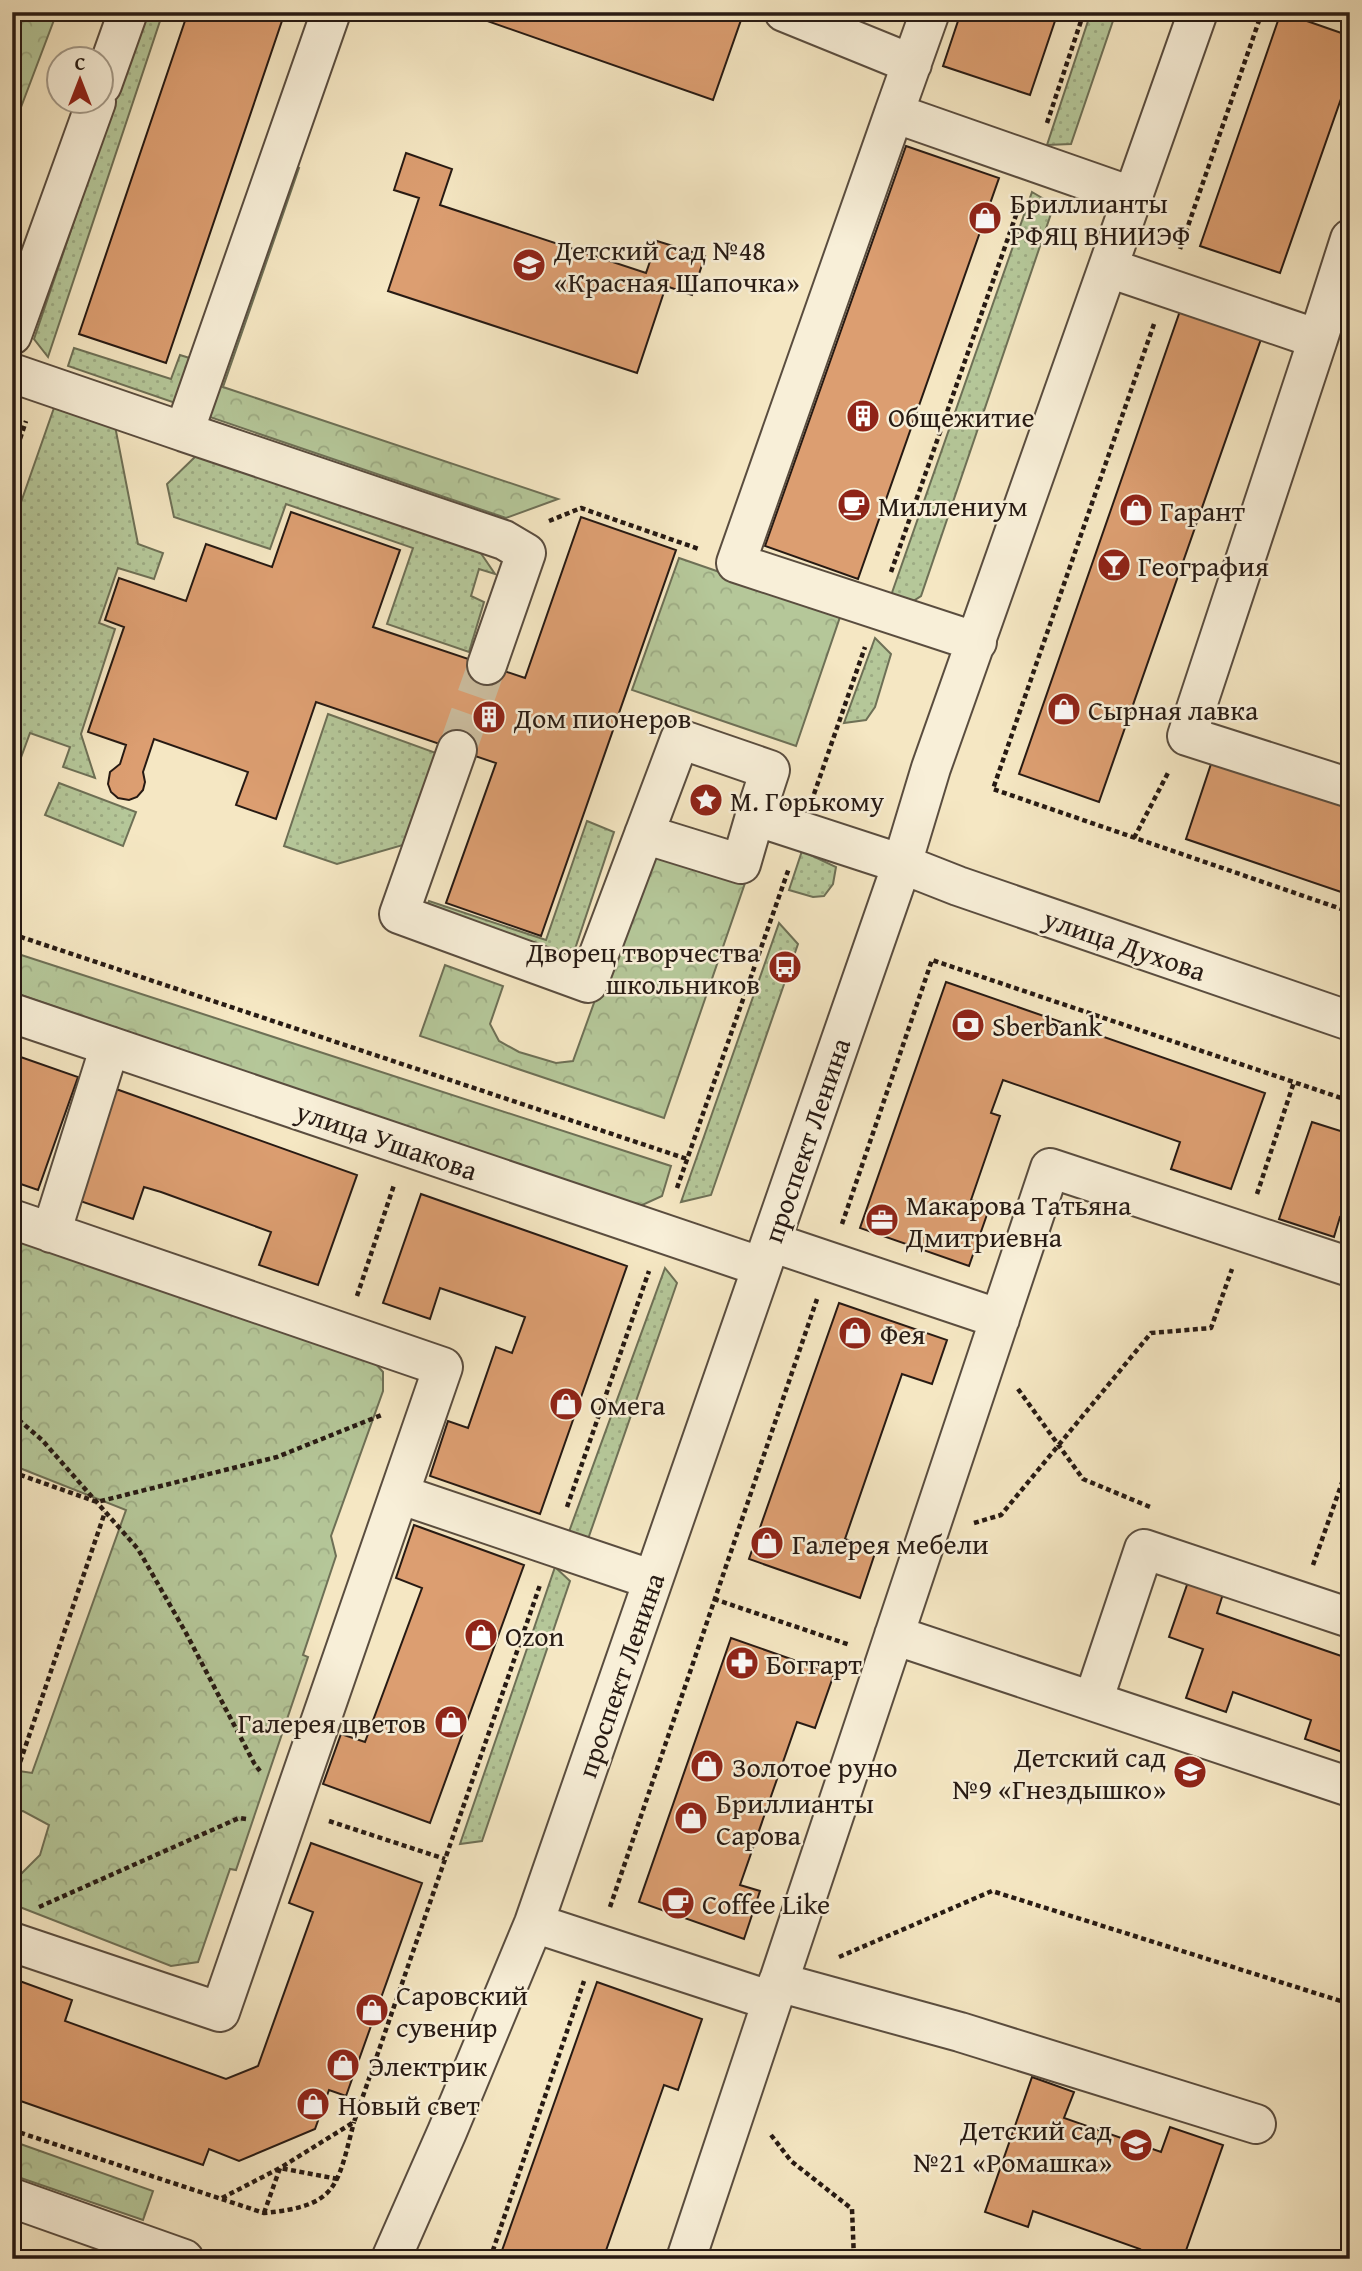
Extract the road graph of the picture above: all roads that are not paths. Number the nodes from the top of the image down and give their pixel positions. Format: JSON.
{"nodes":[{"id":1,"x":128,"y":12,"type":"edge"},
{"id":2,"x":331,"y":12,"type":"edge"},
{"id":3,"x":784,"y":12,"type":"edge"},
{"id":4,"x":930,"y":12,"type":"edge"},
{"id":5,"x":1198,"y":12,"type":"edge"},
{"id":6,"x":116,"y":46,"type":"edge"},
{"id":7,"x":912,"y":64,"type":"junction"},
{"id":8,"x":894,"y":113,"type":"junction"},
{"id":9,"x":91,"y":116,"type":"edge"},
{"id":10,"x":1133,"y":197,"type":"junction"},
{"id":11,"x":1350,"y":239,"type":"edge"},
{"id":12,"x":1109,"y":268,"type":"junction"},
{"id":13,"x":12,"y":335,"type":"edge"},
{"id":14,"x":1318,"y":339,"type":"junction"},
{"id":15,"x":12,"y":373,"type":"edge"},
{"id":16,"x":184,"y":432,"type":"junction"},
{"id":17,"x":977,"y":642,"type":"junction"},
{"id":18,"x":487,"y":665,"type":"tunnel mouth"},
{"id":19,"x":457,"y":750,"type":"tunnel mouth"},
{"id":20,"x":1350,"y":788,"type":"edge"},
{"id":21,"x":755,"y":817,"type":"junction"},
{"id":22,"x":644,"y":834,"type":"junction"},
{"id":23,"x":902,"y":864,"type":"junction"},
{"id":24,"x":12,"y":1013,"type":"edge"},
{"id":25,"x":1350,"y":1021,"type":"edge"},
{"id":26,"x":110,"y":1046,"type":"junction"},
{"id":27,"x":12,"y":1219,"type":"edge"},
{"id":28,"x":51,"y":1233,"type":"junction"},
{"id":29,"x":766,"y":1254,"type":"junction"},
{"id":30,"x":1350,"y":1267,"type":"edge"},
{"id":31,"x":995,"y":1334,"type":"junction"},
{"id":32,"x":399,"y":1494,"type":"junction"},
{"id":33,"x":653,"y":1580,"type":"junction"},
{"id":34,"x":1350,"y":1618,"type":"edge"},
{"id":35,"x":891,"y":1646,"type":"junction"},
{"id":36,"x":1093,"y":1701,"type":"junction"},
{"id":37,"x":1350,"y":1787,"type":"edge"},
{"id":38,"x":534,"y":1923,"type":"junction"},
{"id":39,"x":12,"y":1942,"type":"edge"},
{"id":40,"x":775,"y":1992,"type":"junction"},
{"id":41,"x":1256,"y":2124,"type":"dead end"},
{"id":42,"x":12,"y":2198,"type":"edge"},
{"id":43,"x":184,"y":2259,"type":"edge"},
{"id":44,"x":391,"y":2259,"type":"edge"},
{"id":45,"x":686,"y":2259,"type":"edge"}],
"edges":[{"from":1,"to":6,"type":"street"},
{"from":2,"to":16,"type":"street"},
{"from":3,"to":7,"type":"street"},
{"from":4,"to":7,"type":"street"},
{"from":5,"to":10,"type":"street","name":"проспект Ленина"},
{"from":7,"to":8,"type":"street"},
{"from":8,"to":10,"type":"street"},
{"from":8,"to":17,"type":"street"},
{"from":9,"to":13,"type":"street"},
{"from":10,"to":12,"type":"street","name":"проспект Ленина"},
{"from":11,"to":14,"type":"street"},
{"from":12,"to":14,"type":"street"},
{"from":12,"to":17,"type":"street","name":"проспект Ленина"},
{"from":14,"to":20,"type":"street"},
{"from":15,"to":16,"type":"street"},
{"from":16,"to":18,"type":"street"},
{"from":17,"to":23,"type":"street","name":"проспект Ленина"},
{"from":19,"to":22,"type":"street"},
{"from":21,"to":22,"type":"street"},
{"from":21,"to":22,"type":"street"},
{"from":21,"to":23,"type":"street","name":"улица Духова"},
{"from":23,"to":25,"type":"street","name":"улица Духова"},
{"from":23,"to":29,"type":"street","name":"проспект Ленина"},
{"from":24,"to":26,"type":"street","name":"улица Ушакова"},
{"from":26,"to":28,"type":"street"},
{"from":26,"to":29,"type":"street","name":"улица Ушакова"},
{"from":27,"to":28,"type":"street"},
{"from":28,"to":32,"type":"street"},
{"from":29,"to":31,"type":"street","name":"улица Ушакова"},
{"from":29,"to":33,"type":"street","name":"проспект Ленина"},
{"from":30,"to":31,"type":"street"},
{"from":31,"to":35,"type":"street"},
{"from":32,"to":33,"type":"street"},
{"from":32,"to":39,"type":"street"},
{"from":33,"to":38,"type":"street","name":"проспект Ленина"},
{"from":34,"to":36,"type":"street"},
{"from":35,"to":36,"type":"street"},
{"from":35,"to":40,"type":"street"},
{"from":36,"to":37,"type":"street"},
{"from":38,"to":40,"type":"street"},
{"from":38,"to":44,"type":"street","name":"проспект Ленина"},
{"from":40,"to":41,"type":"street"},
{"from":40,"to":45,"type":"street"},
{"from":42,"to":43,"type":"street"}]}
